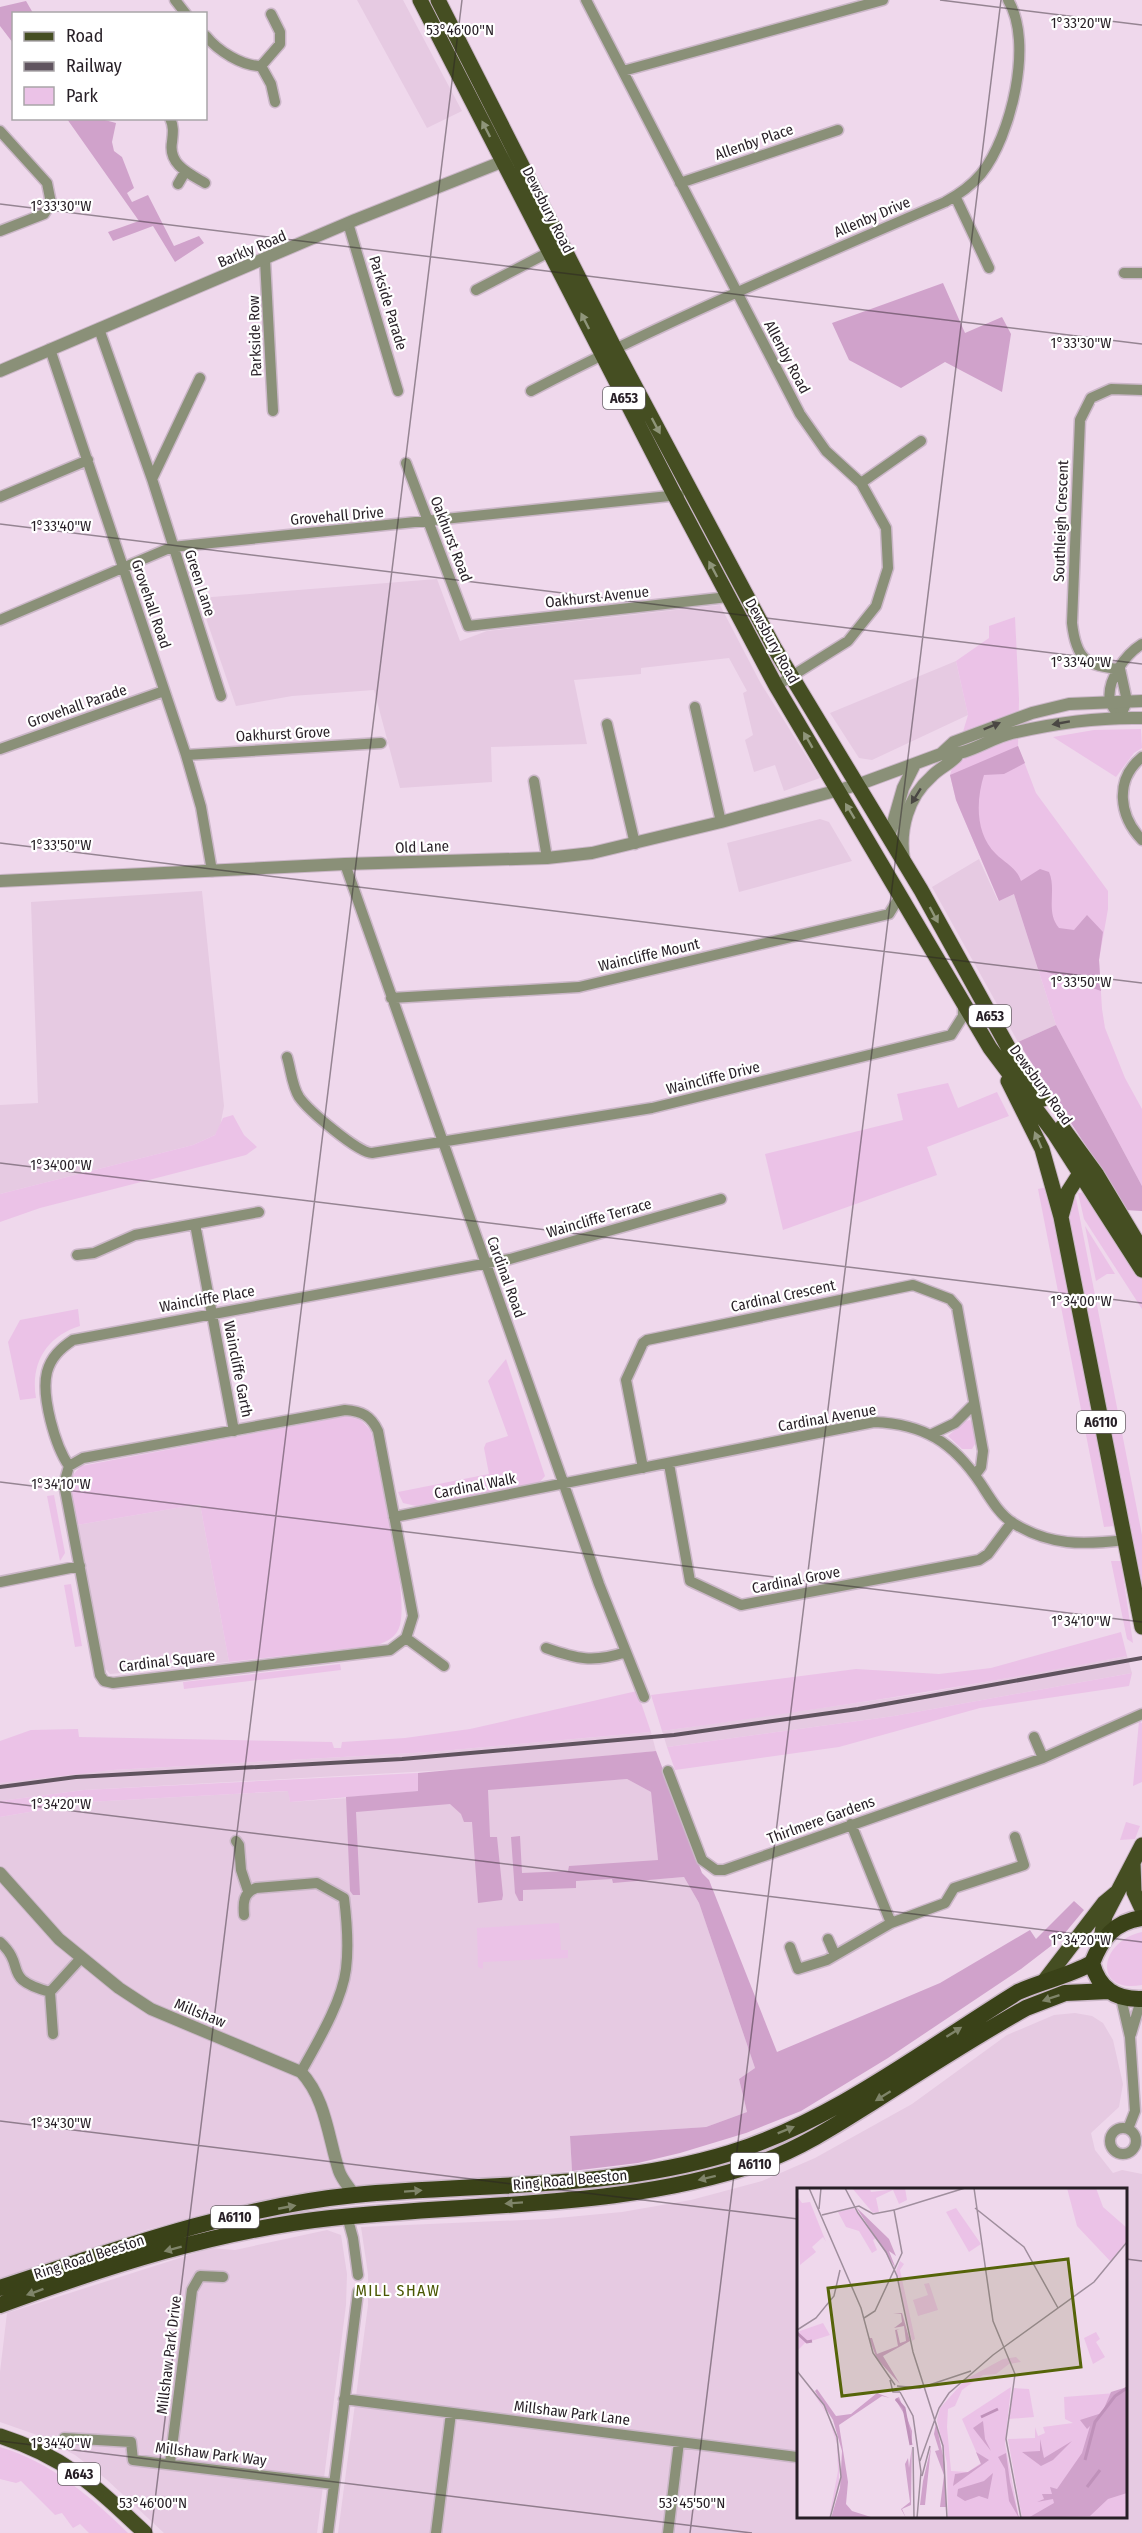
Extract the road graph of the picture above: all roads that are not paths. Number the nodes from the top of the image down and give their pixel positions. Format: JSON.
{"nodes":[{"id":1,"x":175,"y":0,"type":"edge"},
{"id":2,"x":420,"y":0,"type":"edge"},
{"id":3,"x":438,"y":0,"type":"edge"},
{"id":4,"x":586,"y":0,"type":"edge"},
{"id":5,"x":883,"y":0,"type":"edge"},
{"id":6,"x":1008,"y":0,"type":"edge"},
{"id":7,"x":184,"y":12,"type":"edge"},
{"id":8,"x":271,"y":14,"type":"dead end"},
{"id":9,"x":207,"y":37,"type":"edge"},
{"id":10,"x":261,"y":66,"type":"junction"},
{"id":11,"x":623,"y":71,"type":"junction"},
{"id":12,"x":275,"y":102,"type":"dead end"},
{"id":13,"x":171,"y":120,"type":"edge"},
{"id":14,"x":838,"y":130,"type":"dead end"},
{"id":15,"x":0,"y":131,"type":"edge"},
{"id":16,"x":509,"y":159,"type":"junction"},
{"id":17,"x":185,"y":171,"type":"junction"},
{"id":18,"x":205,"y":183,"type":"dead end"},
{"id":19,"x":680,"y":183,"type":"junction"},
{"id":20,"x":178,"y":184,"type":"dead end"},
{"id":21,"x":955,"y":196,"type":"junction"},
{"id":22,"x":348,"y":223,"type":"junction"},
{"id":23,"x":0,"y":231,"type":"edge"},
{"id":24,"x":556,"y":249,"type":"junction"},
{"id":25,"x":265,"y":260,"type":"junction"},
{"id":26,"x":989,"y":268,"type":"dead end"},
{"id":27,"x":1124,"y":273,"type":"dead end"},
{"id":28,"x":1142,"y":273,"type":"edge"},
{"id":29,"x":476,"y":290,"type":"dead end"},
{"id":30,"x":736,"y":292,"type":"junction"},
{"id":31,"x":99,"y":329,"type":"junction"},
{"id":32,"x":50,"y":349,"type":"junction"},
{"id":33,"x":608,"y":351,"type":"junction"},
{"id":34,"x":0,"y":371,"type":"edge"},
{"id":35,"x":200,"y":378,"type":"dead end"},
{"id":36,"x":1142,"y":390,"type":"edge"},
{"id":37,"x":398,"y":391,"type":"dead end"},
{"id":38,"x":531,"y":391,"type":"dead end"},
{"id":39,"x":273,"y":411,"type":"dead end"},
{"id":40,"x":921,"y":441,"type":"dead end"},
{"id":41,"x":88,"y":460,"type":"junction"},
{"id":42,"x":406,"y":463,"type":"dead end"},
{"id":43,"x":152,"y":479,"type":"junction"},
{"id":44,"x":861,"y":483,"type":"junction"},
{"id":45,"x":692,"y":494,"type":"junction"},
{"id":46,"x":675,"y":496,"type":"junction"},
{"id":47,"x":0,"y":497,"type":"edge"},
{"id":48,"x":429,"y":522,"type":"junction"},
{"id":49,"x":172,"y":547,"type":"junction"},
{"id":50,"x":123,"y":567,"type":"junction"},
{"id":51,"x":728,"y":597,"type":"junction"},
{"id":52,"x":0,"y":620,"type":"edge"},
{"id":53,"x":468,"y":626,"type":"joint"},
{"id":54,"x":1142,"y":644,"type":"edge"},
{"id":55,"x":1120,"y":669,"type":"junction"},
{"id":56,"x":790,"y":677,"type":"junction"},
{"id":57,"x":776,"y":686,"type":"junction"},
{"id":58,"x":164,"y":691,"type":"junction"},
{"id":59,"x":221,"y":696,"type":"dead end"},
{"id":60,"x":1127,"y":701,"type":"junction"},
{"id":61,"x":1142,"y":701,"type":"edge"},
{"id":62,"x":1110,"y":702,"type":"junction"},
{"id":63,"x":695,"y":707,"type":"dead end"},
{"id":64,"x":1120,"y":718,"type":"junction"},
{"id":65,"x":1142,"y":718,"type":"edge"},
{"id":66,"x":607,"y":724,"type":"dead end"},
{"id":67,"x":381,"y":743,"type":"dead end"},
{"id":68,"x":0,"y":749,"type":"edge"},
{"id":69,"x":186,"y":754,"type":"junction"},
{"id":70,"x":942,"y":754,"type":"junction"},
{"id":71,"x":957,"y":756,"type":"junction"},
{"id":72,"x":1142,"y":758,"type":"edge"},
{"id":73,"x":915,"y":764,"type":"junction"},
{"id":74,"x":534,"y":781,"type":"dead end"},
{"id":75,"x":857,"y":785,"type":"junction"},
{"id":76,"x":837,"y":790,"type":"junction"},
{"id":77,"x":721,"y":822,"type":"junction"},
{"id":78,"x":890,"y":837,"type":"junction"},
{"id":79,"x":1142,"y":840,"type":"edge"},
{"id":80,"x":635,"y":844,"type":"junction"},
{"id":81,"x":547,"y":858,"type":"junction"},
{"id":82,"x":345,"y":864,"type":"junction"},
{"id":83,"x":905,"y":864,"type":"junction"},
{"id":84,"x":884,"y":868,"type":"junction"},
{"id":85,"x":212,"y":871,"type":"junction"},
{"id":86,"x":0,"y":881,"type":"edge"},
{"id":87,"x":900,"y":896,"type":"junction"},
{"id":88,"x":391,"y":998,"type":"junction"},
{"id":89,"x":963,"y":1001,"type":"junction"},
{"id":90,"x":990,"y":1048,"type":"junction"},
{"id":91,"x":287,"y":1057,"type":"dead end"},
{"id":92,"x":442,"y":1142,"type":"junction"},
{"id":93,"x":1080,"y":1166,"type":"junction"},
{"id":94,"x":1050,"y":1180,"type":"junction"},
{"id":95,"x":721,"y":1199,"type":"dead end"},
{"id":96,"x":259,"y":1212,"type":"dead end"},
{"id":97,"x":1061,"y":1217,"type":"junction"},
{"id":98,"x":195,"y":1224,"type":"junction"},
{"id":99,"x":1142,"y":1250,"type":"edge"},
{"id":100,"x":76,"y":1255,"type":"dead end"},
{"id":101,"x":485,"y":1264,"type":"junction"},
{"id":102,"x":1142,"y":1270,"type":"edge"},
{"id":103,"x":211,"y":1314,"type":"junction"},
{"id":104,"x":974,"y":1404,"type":"junction"},
{"id":105,"x":234,"y":1431,"type":"junction"},
{"id":106,"x":932,"y":1434,"type":"junction"},
{"id":107,"x":669,"y":1464,"type":"junction"},
{"id":108,"x":69,"y":1466,"type":"junction"},
{"id":109,"x":644,"y":1468,"type":"junction"},
{"id":110,"x":975,"y":1475,"type":"junction"},
{"id":111,"x":563,"y":1484,"type":"junction"},
{"id":112,"x":394,"y":1517,"type":"junction"},
{"id":113,"x":1012,"y":1522,"type":"junction"},
{"id":114,"x":1125,"y":1540,"type":"junction"},
{"id":115,"x":80,"y":1566,"type":"junction"},
{"id":116,"x":0,"y":1582,"type":"edge"},
{"id":117,"x":1142,"y":1627,"type":"edge"},
{"id":118,"x":406,"y":1638,"type":"junction"},
{"id":119,"x":546,"y":1648,"type":"dead end"},
{"id":120,"x":626,"y":1652,"type":"junction"},
{"id":121,"x":444,"y":1666,"type":"dead end"},
{"id":122,"x":644,"y":1697,"type":"dead end"},
{"id":123,"x":1142,"y":1714,"type":"edge"},
{"id":124,"x":1034,"y":1737,"type":"dead end"},
{"id":125,"x":1043,"y":1758,"type":"junction"},
{"id":126,"x":668,"y":1771,"type":"dead end"},
{"id":127,"x":851,"y":1824,"type":"junction"},
{"id":128,"x":1015,"y":1837,"type":"dead end"},
{"id":129,"x":236,"y":1841,"type":"dead end"},
{"id":130,"x":1142,"y":1845,"type":"edge"},
{"id":131,"x":1133,"y":1860,"type":"junction"},
{"id":132,"x":0,"y":1873,"type":"edge"},
{"id":133,"x":248,"y":1891,"type":"junction"},
{"id":134,"x":1116,"y":1893,"type":"junction"},
{"id":135,"x":1142,"y":1910,"type":"edge"},
{"id":136,"x":244,"y":1915,"type":"dead end"},
{"id":137,"x":1142,"y":1918,"type":"edge"},
{"id":138,"x":891,"y":1923,"type":"junction"},
{"id":139,"x":828,"y":1939,"type":"dead end"},
{"id":140,"x":0,"y":1942,"type":"edge"},
{"id":141,"x":1100,"y":1944,"type":"junction"},
{"id":142,"x":790,"y":1947,"type":"dead end"},
{"id":143,"x":835,"y":1955,"type":"junction"},
{"id":144,"x":81,"y":1958,"type":"junction"},
{"id":145,"x":1092,"y":1963,"type":"junction"},
{"id":146,"x":1045,"y":1980,"type":"junction"},
{"id":147,"x":50,"y":1992,"type":"junction"},
{"id":148,"x":1115,"y":1995,"type":"junction"},
{"id":149,"x":1141,"y":2000,"type":"edge"},
{"id":150,"x":53,"y":2034,"type":"dead end"},
{"id":151,"x":1130,"y":2037,"type":"junction"},
{"id":152,"x":301,"y":2072,"type":"junction"},
{"id":153,"x":1128,"y":2129,"type":"dead end"},
{"id":154,"x":340,"y":2174,"type":"junction"},
{"id":155,"x":354,"y":2195,"type":"junction"},
{"id":156,"x":323,"y":2200,"type":"junction"},
{"id":157,"x":347,"y":2216,"type":"junction"},
{"id":158,"x":358,"y":2275,"type":"dead end"},
{"id":159,"x":223,"y":2277,"type":"dead end"},
{"id":160,"x":0,"y":2288,"type":"edge"},
{"id":161,"x":358,"y":2292,"type":"dead end"},
{"id":162,"x":0,"y":2306,"type":"edge"},
{"id":163,"x":344,"y":2399,"type":"junction"},
{"id":164,"x":451,"y":2413,"type":"junction"},
{"id":165,"x":0,"y":2436,"type":"edge"},
{"id":166,"x":64,"y":2438,"type":"dead end"},
{"id":167,"x":679,"y":2442,"type":"junction"},
{"id":168,"x":797,"y":2457,"type":"dead end"},
{"id":169,"x":170,"y":2463,"type":"junction"},
{"id":170,"x":334,"y":2484,"type":"junction"},
{"id":171,"x":145,"y":2533,"type":"edge"},
{"id":172,"x":328,"y":2533,"type":"edge"},
{"id":173,"x":436,"y":2533,"type":"edge"},
{"id":174,"x":668,"y":2533,"type":"edge"}],
"edges":[{"from":1,"to":7,"type":"street"},
{"from":16,"to":2,"type":"main road","name":"Dewsbury Road","number":"A653","one_way":true},
{"from":3,"to":16,"type":"main road","name":"Dewsbury Road","number":"A653"},
{"from":4,"to":11,"type":"street","name":"Allenby Road"},
{"from":5,"to":11,"type":"street"},
{"from":6,"to":21,"type":"street","name":"Allenby Drive"},
{"from":8,"to":10,"type":"street"},
{"from":9,"to":10,"type":"street"},
{"from":10,"to":12,"type":"street"},
{"from":11,"to":19,"type":"street","name":"Allenby Road"},
{"from":13,"to":17,"type":"street"},
{"from":14,"to":19,"type":"street","name":"Allenby Place"},
{"from":15,"to":23,"type":"street"},
{"from":16,"to":22,"type":"street","name":"Barkly Road"},
{"from":16,"to":24,"type":"main road","name":"Dewsbury Road","number":"A653"},
{"from":17,"to":18,"type":"street"},
{"from":17,"to":20,"type":"street"},
{"from":19,"to":30,"type":"street","name":"Allenby Road"},
{"from":21,"to":26,"type":"street"},
{"from":21,"to":30,"type":"street","name":"Allenby Drive"},
{"from":22,"to":25,"type":"street","name":"Barkly Road"},
{"from":22,"to":37,"type":"street","name":"Parkside Parade"},
{"from":24,"to":29,"type":"street"},
{"from":24,"to":33,"type":"main road","name":"Dewsbury Road","number":"A653"},
{"from":25,"to":31,"type":"street","name":"Barkly Road"},
{"from":25,"to":39,"type":"street","name":"Parkside Row"},
{"from":27,"to":28,"type":"street"},
{"from":30,"to":33,"type":"street","name":"Allenby Drive"},
{"from":30,"to":44,"type":"street","name":"Allenby Road"},
{"from":31,"to":32,"type":"street","name":"Barkly Road"},
{"from":31,"to":43,"type":"street","name":"Green Lane"},
{"from":32,"to":34,"type":"street","name":"Barkly Road"},
{"from":32,"to":41,"type":"street","name":"Grovehall Road"},
{"from":33,"to":38,"type":"street","name":"Allenby Drive"},
{"from":33,"to":45,"type":"main road","name":"Dewsbury Road","number":"A653","one_way":true},
{"from":33,"to":46,"type":"main road","name":"Dewsbury Road","number":"A653"},
{"from":35,"to":43,"type":"street"},
{"from":36,"to":55,"type":"street","name":"Southleigh Crescent"},
{"from":40,"to":44,"type":"street"},
{"from":41,"to":47,"type":"street"},
{"from":41,"to":50,"type":"street","name":"Grovehall Road"},
{"from":42,"to":48,"type":"street","name":"Oakhurst Road"},
{"from":43,"to":49,"type":"street","name":"Green Lane"},
{"from":44,"to":56,"type":"street","name":"Allenby Road"},
{"from":45,"to":46,"type":"street","name":"Grovehall Drive"},
{"from":45,"to":56,"type":"main road","name":"Dewsbury Road","number":"A653"},
{"from":46,"to":48,"type":"street","name":"Grovehall Drive"},
{"from":51,"to":46,"type":"main road","name":"Dewsbury Road","number":"A653","one_way":true},
{"from":48,"to":49,"type":"street","name":"Grovehall Drive"},
{"from":48,"to":53,"type":"street","name":"Oakhurst Road"},
{"from":49,"to":50,"type":"street","name":"Grovehall Drive"},
{"from":49,"to":59,"type":"street","name":"Green Lane"},
{"from":50,"to":52,"type":"street","name":"Grovehall Drive"},
{"from":50,"to":58,"type":"street","name":"Grovehall Road"},
{"from":51,"to":53,"type":"street","name":"Oakhurst Avenue"},
{"from":51,"to":57,"type":"main road","name":"Dewsbury Road","number":"A653"},
{"from":54,"to":55,"type":"street"},
{"from":55,"to":60,"type":"street"},
{"from":55,"to":62,"type":"street"},
{"from":56,"to":57,"type":"street","name":"Allenby Road"},
{"from":56,"to":75,"type":"main road","name":"Dewsbury Road","number":"A653"},
{"from":76,"to":57,"type":"main road","name":"Dewsbury Road","number":"A653","one_way":true},
{"from":58,"to":68,"type":"street","name":"Grovehall Parade"},
{"from":58,"to":69,"type":"street","name":"Grovehall Road"},
{"from":60,"to":61,"type":"street"},
{"from":60,"to":62,"type":"street"},
{"from":60,"to":64,"type":"street"},
{"from":62,"to":64,"type":"street"},
{"from":70,"to":62,"type":"street","one_way":true},
{"from":63,"to":77,"type":"street"},
{"from":64,"to":65,"type":"street"},
{"from":64,"to":71,"type":"street","one_way":true},
{"from":66,"to":80,"type":"street"},
{"from":67,"to":69,"type":"street","name":"Oakhurst Grove"},
{"from":69,"to":85,"type":"street","name":"Grovehall Road"},
{"from":70,"to":71,"type":"street"},
{"from":70,"to":73,"type":"street","name":"Old Lane"},
{"from":71,"to":83,"type":"street","one_way":true},
{"from":72,"to":79,"type":"street"},
{"from":73,"to":75,"type":"street","name":"Old Lane"},
{"from":73,"to":78,"type":"street"},
{"from":74,"to":81,"type":"street"},
{"from":75,"to":76,"type":"street","name":"Old Lane"},
{"from":75,"to":78,"type":"main road","name":"Dewsbury Road","number":"A653"},
{"from":76,"to":77,"type":"street","name":"Old Lane"},
{"from":84,"to":76,"type":"main road","name":"Dewsbury Road","number":"A653","one_way":true},
{"from":77,"to":80,"type":"street","name":"Old Lane"},
{"from":78,"to":83,"type":"main road","name":"Dewsbury Road","number":"A653"},
{"from":78,"to":84,"type":"main road"},
{"from":80,"to":81,"type":"street","name":"Old Lane"},
{"from":81,"to":82,"type":"street","name":"Old Lane"},
{"from":82,"to":85,"type":"street","name":"Old Lane"},
{"from":82,"to":88,"type":"street","name":"Cardinal Road"},
{"from":83,"to":93,"type":"main road","name":"Dewsbury Road","number":"A653","one_way":true},
{"from":84,"to":87,"type":"main road","name":"Dewsbury Road","number":"A653"},
{"from":85,"to":86,"type":"street","name":"Old Lane"},
{"from":87,"to":88,"type":"street","name":"Waincliffe Mount"},
{"from":87,"to":89,"type":"main road","name":"Dewsbury Road","number":"A653"},
{"from":88,"to":92,"type":"street","name":"Cardinal Road"},
{"from":89,"to":90,"type":"main road","name":"Dewsbury Road","number":"A653"},
{"from":89,"to":92,"type":"street","name":"Waincliffe Drive"},
{"from":90,"to":93,"type":"main road","name":"Dewsbury Road"},
{"from":94,"to":90,"type":"main road","number":"A6110","one_way":true},
{"from":91,"to":92,"type":"street","name":"Waincliffe Drive"},
{"from":92,"to":101,"type":"street","name":"Cardinal Road"},
{"from":93,"to":94,"type":"main road"},
{"from":93,"to":97,"type":"main road","number":"A6110"},
{"from":93,"to":99,"type":"main road","name":"Dewsbury Road","number":"A653"},
{"from":93,"to":102,"type":"main road","name":"Dewsbury Road"},
{"from":94,"to":97,"type":"main road","number":"A6110"},
{"from":95,"to":101,"type":"street","name":"Waincliffe Terrace"},
{"from":96,"to":98,"type":"street"},
{"from":97,"to":114,"type":"main road","number":"A6110"},
{"from":98,"to":100,"type":"street"},
{"from":98,"to":103,"type":"street","name":"Waincliffe Garth"},
{"from":101,"to":103,"type":"street","name":"Waincliffe Place"},
{"from":101,"to":111,"type":"street","name":"Cardinal Road"},
{"from":103,"to":105,"type":"street","name":"Waincliffe Garth"},
{"from":103,"to":108,"type":"street","name":"Waincliffe Place"},
{"from":104,"to":106,"type":"street"},
{"from":104,"to":109,"type":"street","name":"Cardinal Crescent"},
{"from":104,"to":110,"type":"street","name":"Cardinal Crescent"},
{"from":105,"to":108,"type":"street"},
{"from":105,"to":112,"type":"street"},
{"from":106,"to":107,"type":"street","name":"Cardinal Avenue"},
{"from":106,"to":110,"type":"street","name":"Cardinal Avenue"},
{"from":107,"to":109,"type":"street","name":"Cardinal Avenue"},
{"from":107,"to":113,"type":"street","name":"Cardinal Grove"},
{"from":108,"to":115,"type":"street","name":"Cardinal Square"},
{"from":109,"to":111,"type":"street","name":"Cardinal Avenue"},
{"from":110,"to":113,"type":"street","name":"Cardinal Avenue"},
{"from":111,"to":112,"type":"street","name":"Cardinal Walk"},
{"from":111,"to":120,"type":"street","name":"Cardinal Road"},
{"from":112,"to":118,"type":"street"},
{"from":113,"to":114,"type":"street","name":"Cardinal Avenue"},
{"from":114,"to":117,"type":"main road","number":"A6110"},
{"from":115,"to":116,"type":"street"},
{"from":115,"to":118,"type":"street","name":"Cardinal Square"},
{"from":118,"to":121,"type":"street"},
{"from":119,"to":120,"type":"street"},
{"from":120,"to":122,"type":"street","name":"Cardinal Road"},
{"from":123,"to":125,"type":"street","name":"Thirlmere Gardens"},
{"from":124,"to":125,"type":"street"},
{"from":125,"to":127,"type":"street","name":"Thirlmere Gardens"},
{"from":126,"to":127,"type":"street","name":"Thirlmere Gardens"},
{"from":127,"to":138,"type":"street"},
{"from":128,"to":138,"type":"street"},
{"from":129,"to":133,"type":"street"},
{"from":130,"to":131,"type":"main road"},
{"from":131,"to":134,"type":"main road"},
{"from":131,"to":135,"type":"main road"},
{"from":132,"to":144,"type":"street","name":"Millshaw"},
{"from":133,"to":136,"type":"street"},
{"from":133,"to":152,"type":"street"},
{"from":134,"to":141,"type":"main road"},
{"from":134,"to":146,"type":"main road"},
{"from":137,"to":141,"type":"highway"},
{"from":138,"to":143,"type":"street"},
{"from":139,"to":143,"type":"street"},
{"from":140,"to":147,"type":"street"},
{"from":141,"to":145,"type":"highway"},
{"from":142,"to":143,"type":"street"},
{"from":144,"to":147,"type":"street"},
{"from":144,"to":152,"type":"street","name":"Millshaw"},
{"from":145,"to":146,"type":"highway","name":"Ring Road Beeston","number":"A6110"},
{"from":145,"to":148,"type":"highway"},
{"from":155,"to":146,"type":"highway","name":"Ring Road Beeston","number":"A6110","one_way":true},
{"from":147,"to":150,"type":"street"},
{"from":148,"to":149,"type":"highway","name":"Ring Road Beeston"},
{"from":148,"to":151,"type":"street"},
{"from":148,"to":157,"type":"highway","name":"Ring Road Beeston","number":"A6110","one_way":true},
{"from":149,"to":151,"type":"street"},
{"from":151,"to":153,"type":"street"},
{"from":152,"to":154,"type":"street"},
{"from":154,"to":155,"type":"street"},
{"from":154,"to":156,"type":"street"},
{"from":155,"to":156,"type":"highway","name":"Ring Road Beeston","number":"A6110"},
{"from":160,"to":156,"type":"highway","name":"Ring Road Beeston","number":"A6110","one_way":true},
{"from":157,"to":158,"type":"street"},
{"from":157,"to":162,"type":"highway","name":"Ring Road Beeston","number":"A6110","one_way":true},
{"from":159,"to":169,"type":"street","name":"Millshaw Park Drive"},
{"from":161,"to":163,"type":"street"},
{"from":163,"to":164,"type":"street","name":"Millshaw Park Lane"},
{"from":163,"to":170,"type":"street"},
{"from":164,"to":167,"type":"street","name":"Millshaw Park Lane"},
{"from":164,"to":173,"type":"street"},
{"from":165,"to":171,"type":"main road","number":"A643"},
{"from":166,"to":169,"type":"street","name":"Millshaw Park Way"},
{"from":167,"to":168,"type":"street","name":"Millshaw Park Lane"},
{"from":167,"to":174,"type":"street"},
{"from":169,"to":170,"type":"street","name":"Millshaw Park Way"},
{"from":170,"to":172,"type":"street"}]}
